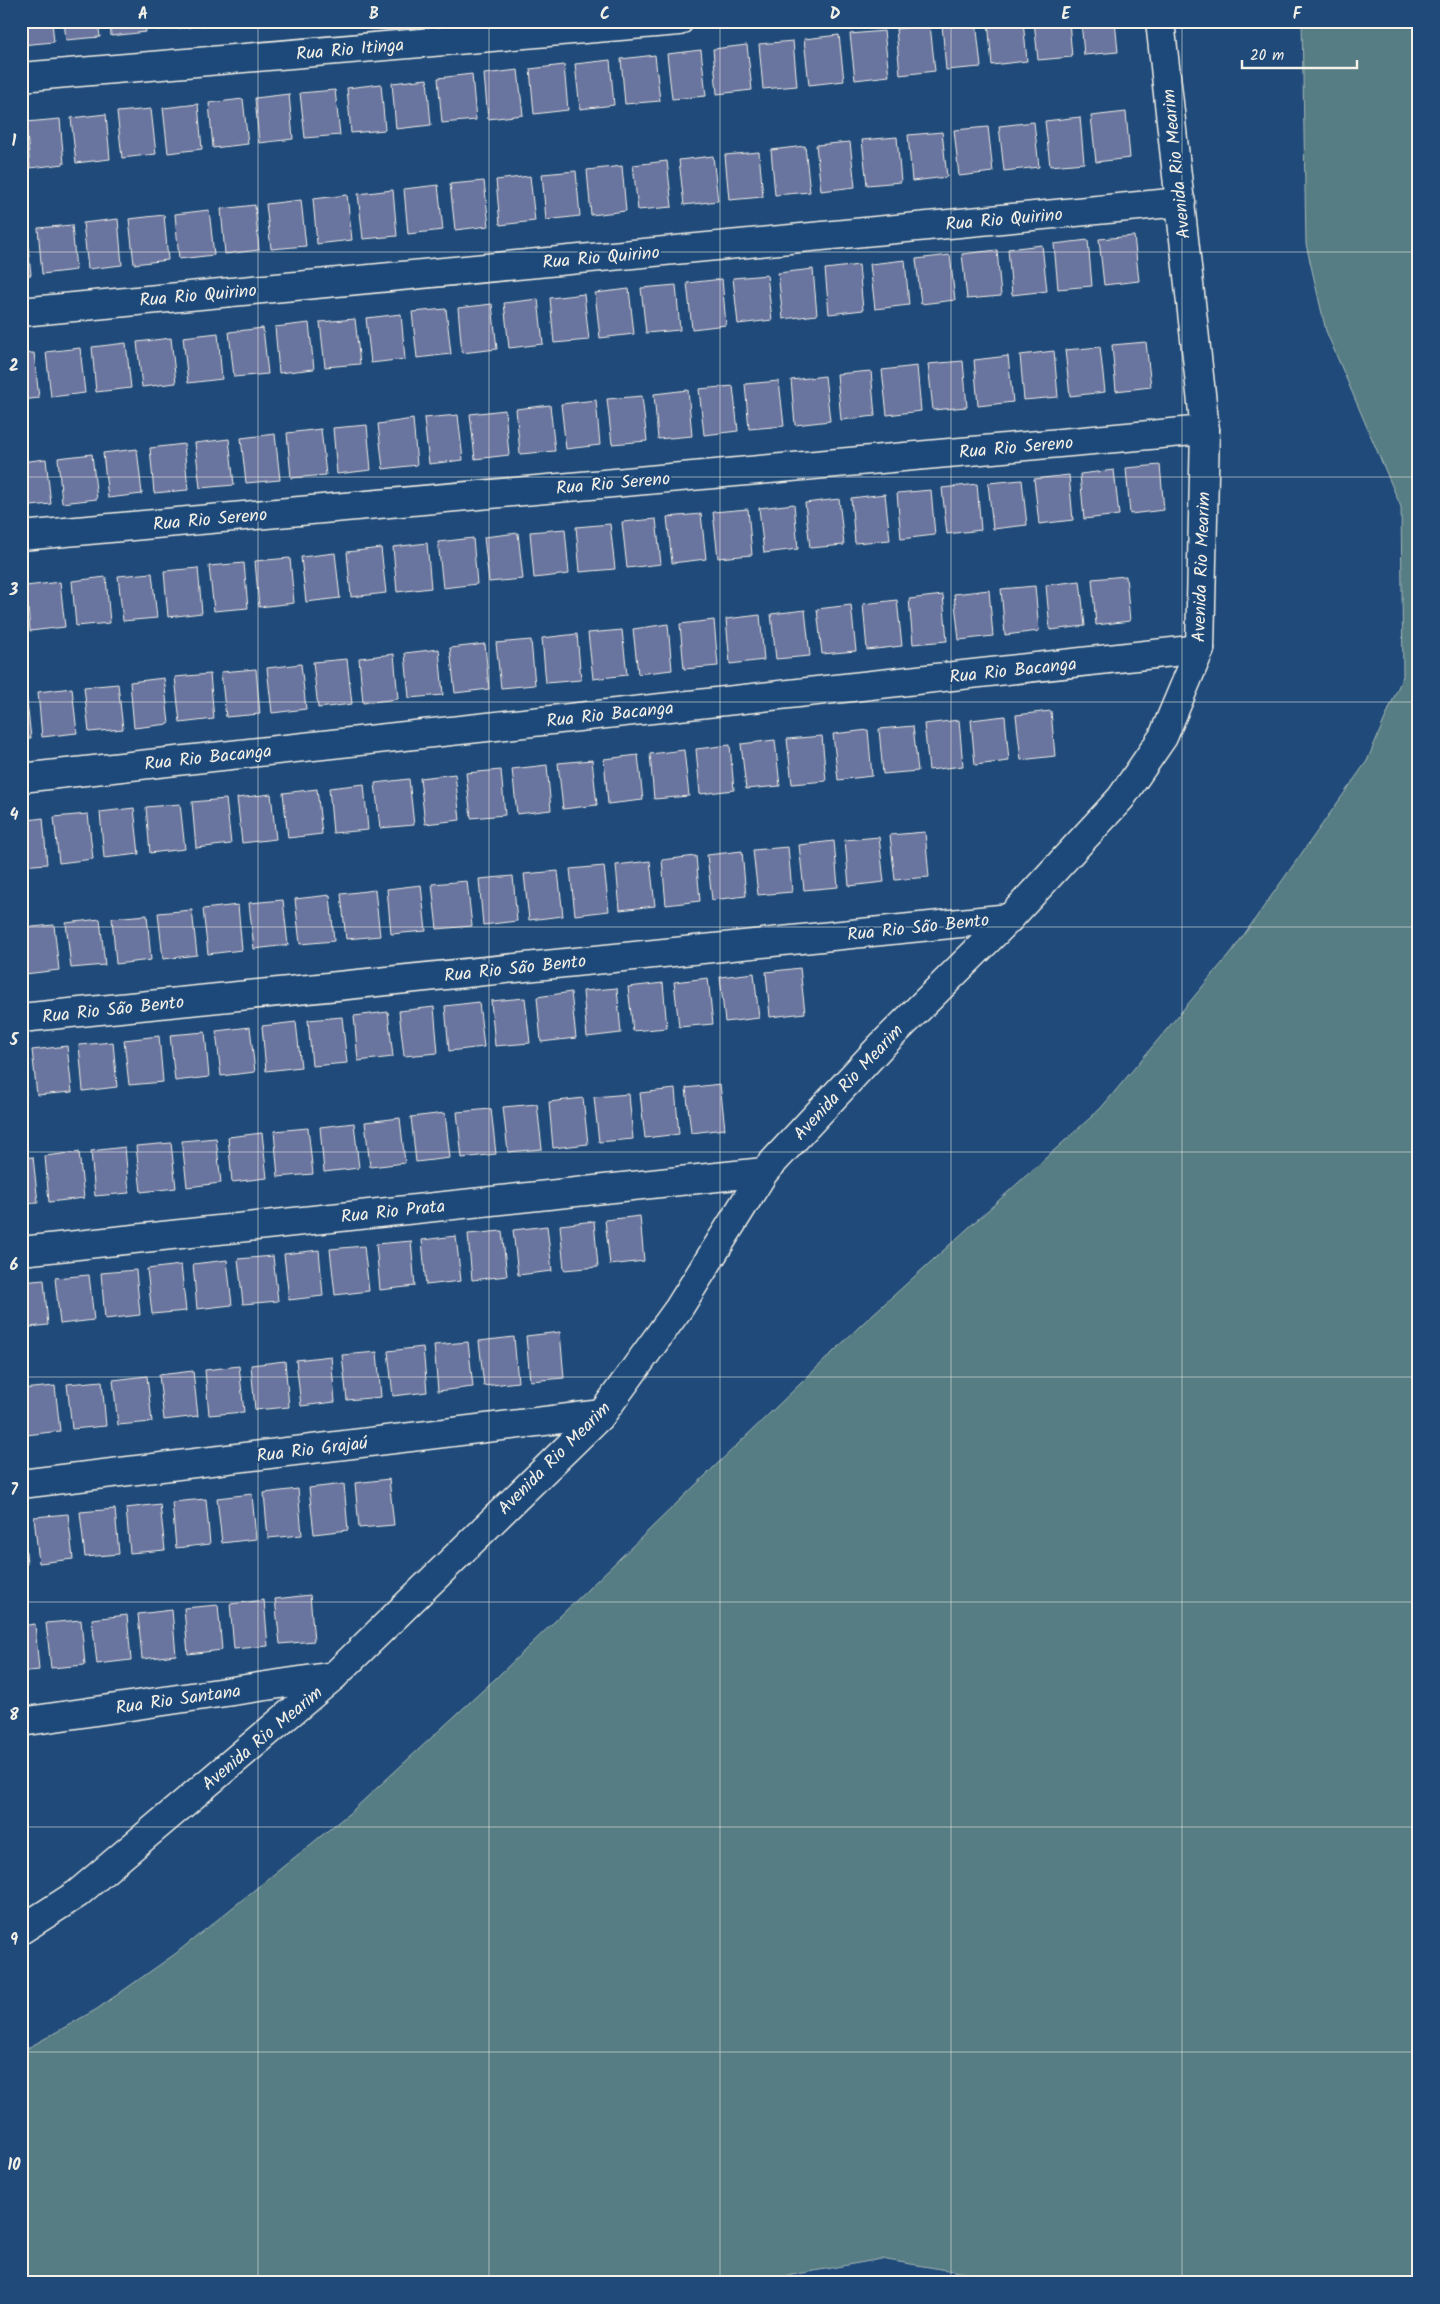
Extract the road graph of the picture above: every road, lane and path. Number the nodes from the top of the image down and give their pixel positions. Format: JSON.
{"nodes":[{"id":1,"x":679,"y":21,"type":"edge"},
{"id":2,"x":1160,"y":21,"type":"edge"},
{"id":3,"x":21,"y":77,"type":"edge"},
{"id":4,"x":1181,"y":202,"type":"junction"},
{"id":5,"x":21,"y":312,"type":"edge"},
{"id":6,"x":1205,"y":430,"type":"junction"},
{"id":7,"x":21,"y":536,"type":"edge"},
{"id":8,"x":1200,"y":650,"type":"junction"},
{"id":9,"x":21,"y":778,"type":"edge"},
{"id":10,"x":1010,"y":918,"type":"junction"},
{"id":11,"x":21,"y":1018,"type":"edge"},
{"id":12,"x":764,"y":1172,"type":"junction"},
{"id":13,"x":21,"y":1251,"type":"edge"},
{"id":14,"x":602,"y":1414,"type":"junction"},
{"id":15,"x":21,"y":1484,"type":"edge"},
{"id":16,"x":334,"y":1676,"type":"junction"},
{"id":17,"x":21,"y":1722,"type":"edge"},
{"id":18,"x":21,"y":1930,"type":"edge"}],
"edges":[{"from":1,"to":3,"type":"street","name":"Rua Rio Itinga"},
{"from":2,"to":4,"type":"street","name":"Avenida Rio Mearim"},
{"from":4,"to":5,"type":"street","name":"Rua Rio Quirino"},
{"from":4,"to":6,"type":"street","name":"Avenida Rio Mearim"},
{"from":6,"to":7,"type":"street","name":"Rua Rio Sereno"},
{"from":6,"to":8,"type":"street","name":"Avenida Rio Mearim"},
{"from":8,"to":9,"type":"street","name":"Rua Rio Bacanga"},
{"from":8,"to":10,"type":"street","name":"Avenida Rio Mearim"},
{"from":10,"to":11,"type":"street","name":"Rua Rio São Bento"},
{"from":10,"to":12,"type":"street","name":"Avenida Rio Mearim"},
{"from":12,"to":13,"type":"street","name":"Rua Rio Prata"},
{"from":12,"to":14,"type":"street","name":"Avenida Rio Mearim"},
{"from":14,"to":15,"type":"street","name":"Rua Rio Grajaú"},
{"from":14,"to":16,"type":"street","name":"Avenida Rio Mearim"},
{"from":16,"to":17,"type":"street","name":"Rua Rio Santana"},
{"from":16,"to":18,"type":"street","name":"Avenida Rio Mearim"}]}
